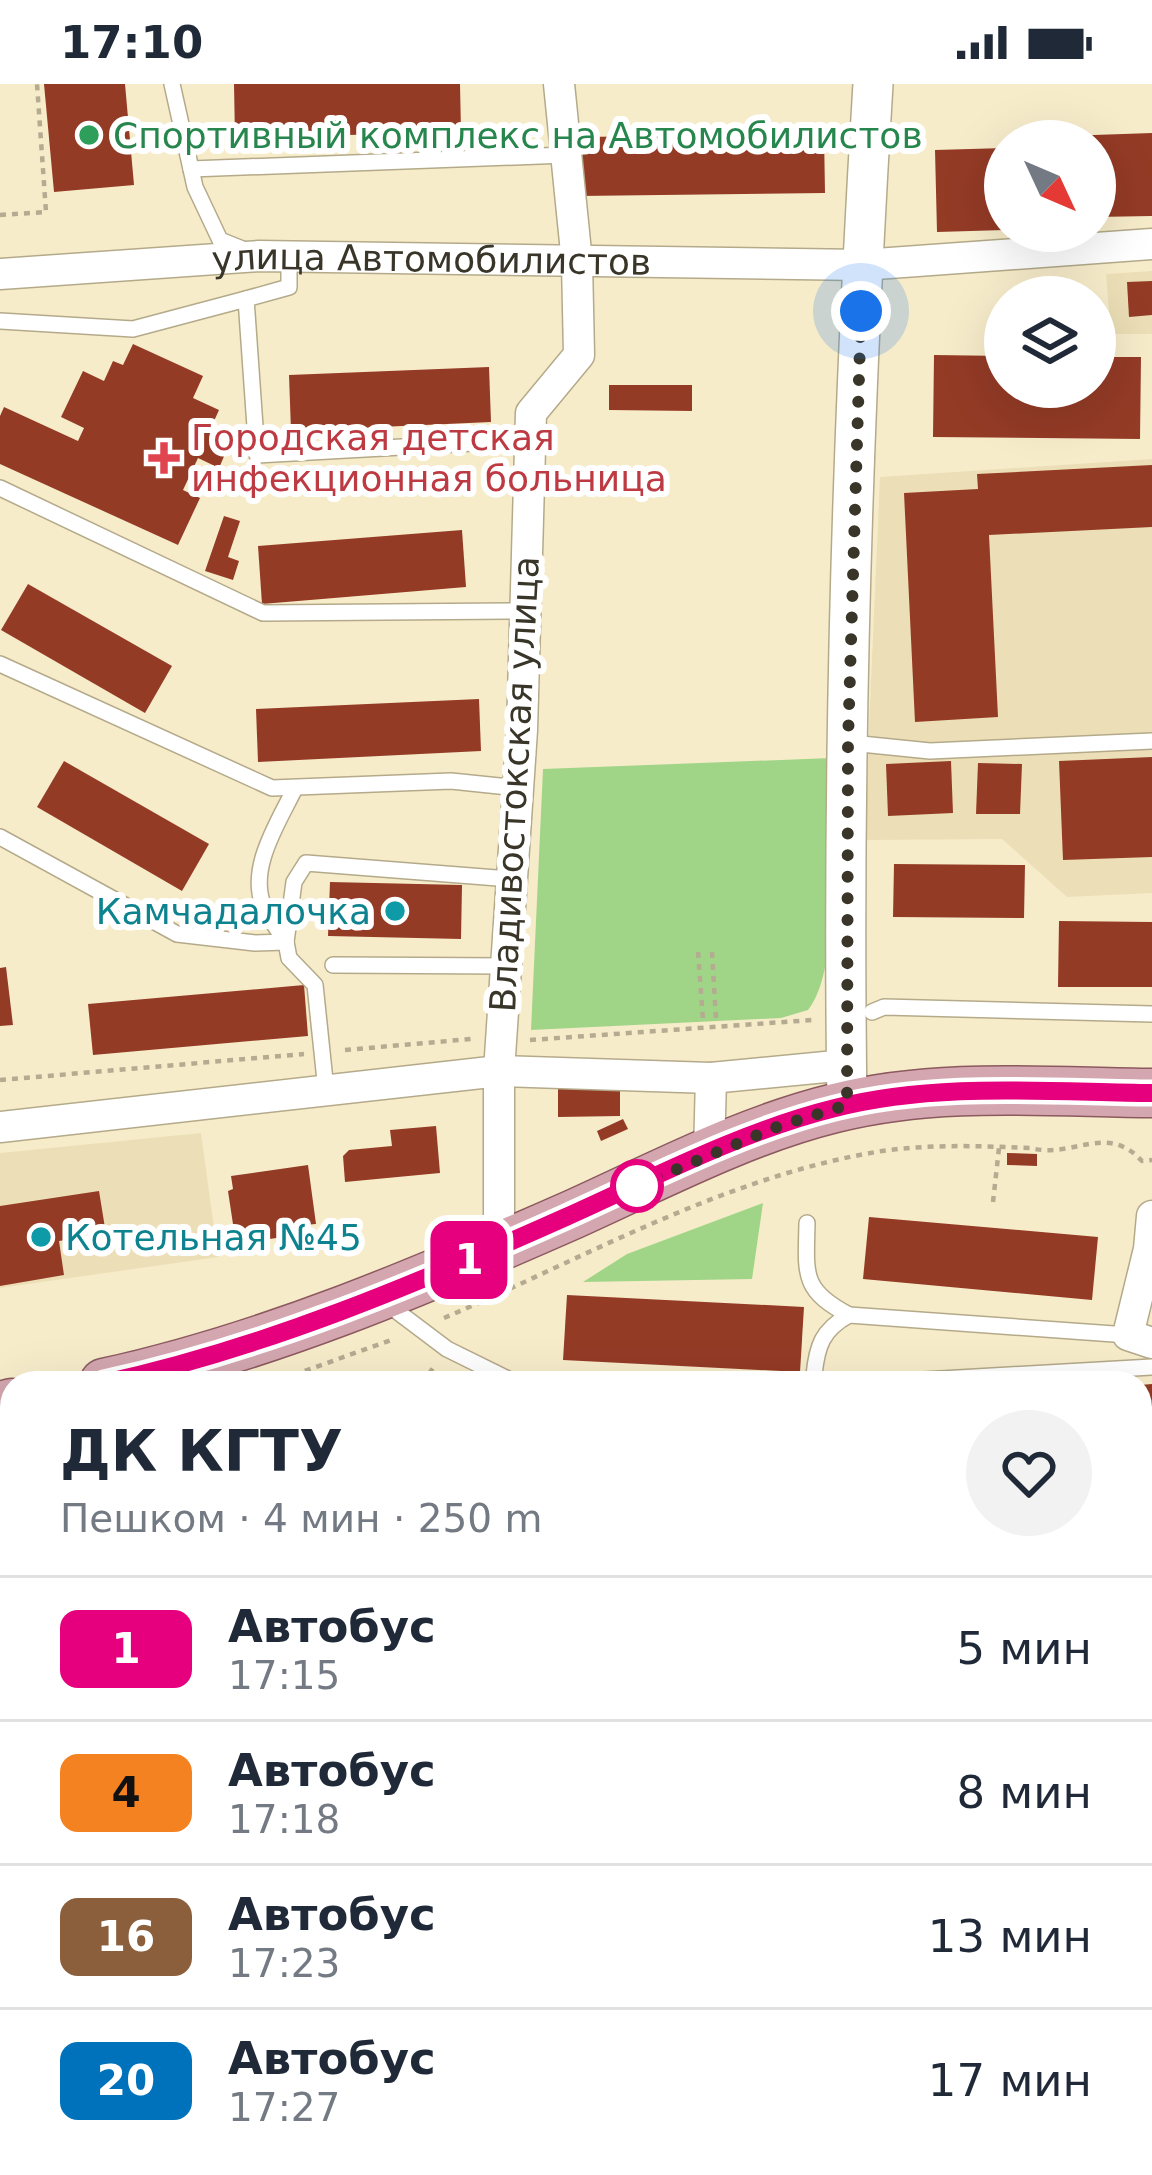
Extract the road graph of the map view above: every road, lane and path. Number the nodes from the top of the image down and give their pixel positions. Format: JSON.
{"nodes":[{"id":1,"x":37,"y":84,"type":"edge"},
{"id":2,"x":172,"y":84,"type":"edge"},
{"id":3,"x":559,"y":84,"type":"edge"},
{"id":4,"x":873,"y":84,"type":"edge"},
{"id":5,"x":566,"y":154,"type":"junction"},
{"id":6,"x":191,"y":169,"type":"junction"},
{"id":7,"x":0,"y":215,"type":"edge"},
{"id":8,"x":1152,"y":244,"type":"edge"},
{"id":9,"x":274,"y":256,"type":"junction"},
{"id":10,"x":577,"y":262,"type":"junction"},
{"id":11,"x":862,"y":265,"type":"junction"},
{"id":12,"x":0,"y":274,"type":"edge"},
{"id":13,"x":246,"y":299,"type":"junction"},
{"id":14,"x":0,"y":321,"type":"edge"},
{"id":15,"x":529,"y":440,"type":"junction"},
{"id":16,"x":0,"y":488,"type":"edge"},
{"id":17,"x":524,"y":611,"type":"junction"},
{"id":18,"x":0,"y":664,"type":"edge"},
{"id":19,"x":1152,"y":741,"type":"edge"},
{"id":20,"x":848,"y":742,"type":"junction"},
{"id":21,"x":518,"y":788,"type":"junction"},
{"id":22,"x":294,"y":790,"type":"junction"},
{"id":23,"x":0,"y":837,"type":"edge"},
{"id":24,"x":511,"y":879,"type":"junction"},
{"id":25,"x":286,"y":941,"type":"junction"},
{"id":26,"x":698,"y":952,"type":"dead end"},
{"id":27,"x":712,"y":952,"type":"dead end"},
{"id":28,"x":333,"y":965,"type":"dead end"},
{"id":29,"x":505,"y":966,"type":"junction"},
{"id":30,"x":872,"y":1012,"type":"dead end"},
{"id":31,"x":1152,"y":1014,"type":"edge"},
{"id":32,"x":817,"y":1017,"type":"dead end"},
{"id":33,"x":716,"y":1019,"type":"dead end"},
{"id":34,"x":703,"y":1020,"type":"dead end"},
{"id":35,"x":479,"y":1038,"type":"dead end"},
{"id":36,"x":514,"y":1040,"type":"dead end"},
{"id":37,"x":330,"y":1052,"type":"dead end"},
{"id":38,"x":309,"y":1053,"type":"dead end"},
{"id":39,"x":500,"y":1071,"type":"junction"},
{"id":40,"x":711,"y":1078,"type":"junction"},
{"id":41,"x":0,"y":1080,"type":"edge"},
{"id":42,"x":847,"y":1085,"type":"junction"},
{"id":43,"x":326,"y":1090,"type":"junction"},
{"id":44,"x":1152,"y":1093,"type":"edge"},
{"id":45,"x":0,"y":1127,"type":"edge"},
{"id":46,"x":999,"y":1147,"type":"junction"},
{"id":47,"x":709,"y":1154,"type":"junction"},
{"id":48,"x":1152,"y":1160,"type":"edge"},
{"id":49,"x":993,"y":1202,"type":"dead end"},
{"id":50,"x":1152,"y":1216,"type":"edge"},
{"id":51,"x":807,"y":1223,"type":"dead end"},
{"id":52,"x":499,"y":1247,"type":"junction"},
{"id":53,"x":1150,"y":1249,"type":"edge"},
{"id":54,"x":379,"y":1298,"type":"junction"},
{"id":55,"x":849,"y":1315,"type":"junction"},
{"id":56,"x":420,"y":1328,"type":"junction"},
{"id":57,"x":1140,"y":1339,"type":"edge"},
{"id":58,"x":1152,"y":1367,"type":"edge"},
{"id":59,"x":147,"y":1371,"type":"edge"},
{"id":60,"x":304,"y":1371,"type":"edge"},
{"id":61,"x":487,"y":1371,"type":"edge"},
{"id":62,"x":815,"y":1371,"type":"edge"},
{"id":63,"x":1082,"y":1371,"type":"edge"}],
"edges":[{"from":1,"to":7,"type":"path"},
{"from":2,"to":6,"type":"lane"},
{"from":3,"to":5,"type":"street","name":"Владивостокская улица"},
{"from":4,"to":11,"type":"street"},
{"from":5,"to":6,"type":"lane"},
{"from":5,"to":10,"type":"street","name":"Владивостокская улица"},
{"from":6,"to":9,"type":"lane"},
{"from":8,"to":11,"type":"street","name":"улица Автомобилистов"},
{"from":9,"to":10,"type":"street","name":"улица Автомобилистов"},
{"from":9,"to":12,"type":"street","name":"улица Автомобилистов"},
{"from":9,"to":13,"type":"lane"},
{"from":10,"to":11,"type":"street","name":"улица Автомобилистов"},
{"from":10,"to":15,"type":"street","name":"Владивостокская улица"},
{"from":11,"to":20,"type":"street"},
{"from":13,"to":14,"type":"lane"},
{"from":13,"to":15,"type":"lane"},
{"from":15,"to":17,"type":"street","name":"Владивостокская улица"},
{"from":16,"to":17,"type":"lane"},
{"from":17,"to":21,"type":"street","name":"Владивостокская улица"},
{"from":18,"to":22,"type":"lane"},
{"from":19,"to":20,"type":"lane"},
{"from":20,"to":42,"type":"street"},
{"from":21,"to":22,"type":"lane"},
{"from":21,"to":24,"type":"street","name":"Владивостокская улица"},
{"from":22,"to":25,"type":"lane"},
{"from":23,"to":25,"type":"lane"},
{"from":24,"to":25,"type":"lane"},
{"from":24,"to":29,"type":"street","name":"Владивостокская улица"},
{"from":25,"to":43,"type":"lane"},
{"from":26,"to":34,"type":"path"},
{"from":27,"to":33,"type":"path"},
{"from":28,"to":29,"type":"lane"},
{"from":29,"to":39,"type":"street","name":"Владивостокская улица"},
{"from":30,"to":31,"type":"lane"},
{"from":32,"to":36,"type":"path"},
{"from":35,"to":37,"type":"path"},
{"from":38,"to":41,"type":"path"},
{"from":39,"to":40,"type":"street"},
{"from":39,"to":43,"type":"street"},
{"from":39,"to":52,"type":"street","name":"Владивостокская улица"},
{"from":40,"to":42,"type":"street"},
{"from":40,"to":47,"type":"street"},
{"from":42,"to":44,"type":"main road"},
{"from":42,"to":47,"type":"main road"},
{"from":43,"to":45,"type":"street"},
{"from":46,"to":48,"type":"path"},
{"from":46,"to":49,"type":"path"},
{"from":46,"to":56,"type":"path"},
{"from":47,"to":52,"type":"main road"},
{"from":50,"to":53,"type":"street"},
{"from":51,"to":55,"type":"lane"},
{"from":52,"to":54,"type":"main road"},
{"from":53,"to":57,"type":"street"},
{"from":54,"to":56,"type":"lane"},
{"from":54,"to":59,"type":"main road"},
{"from":55,"to":57,"type":"lane"},
{"from":55,"to":62,"type":"lane"},
{"from":56,"to":60,"type":"path"},
{"from":56,"to":61,"type":"lane"},
{"from":58,"to":63,"type":"lane"}]}
